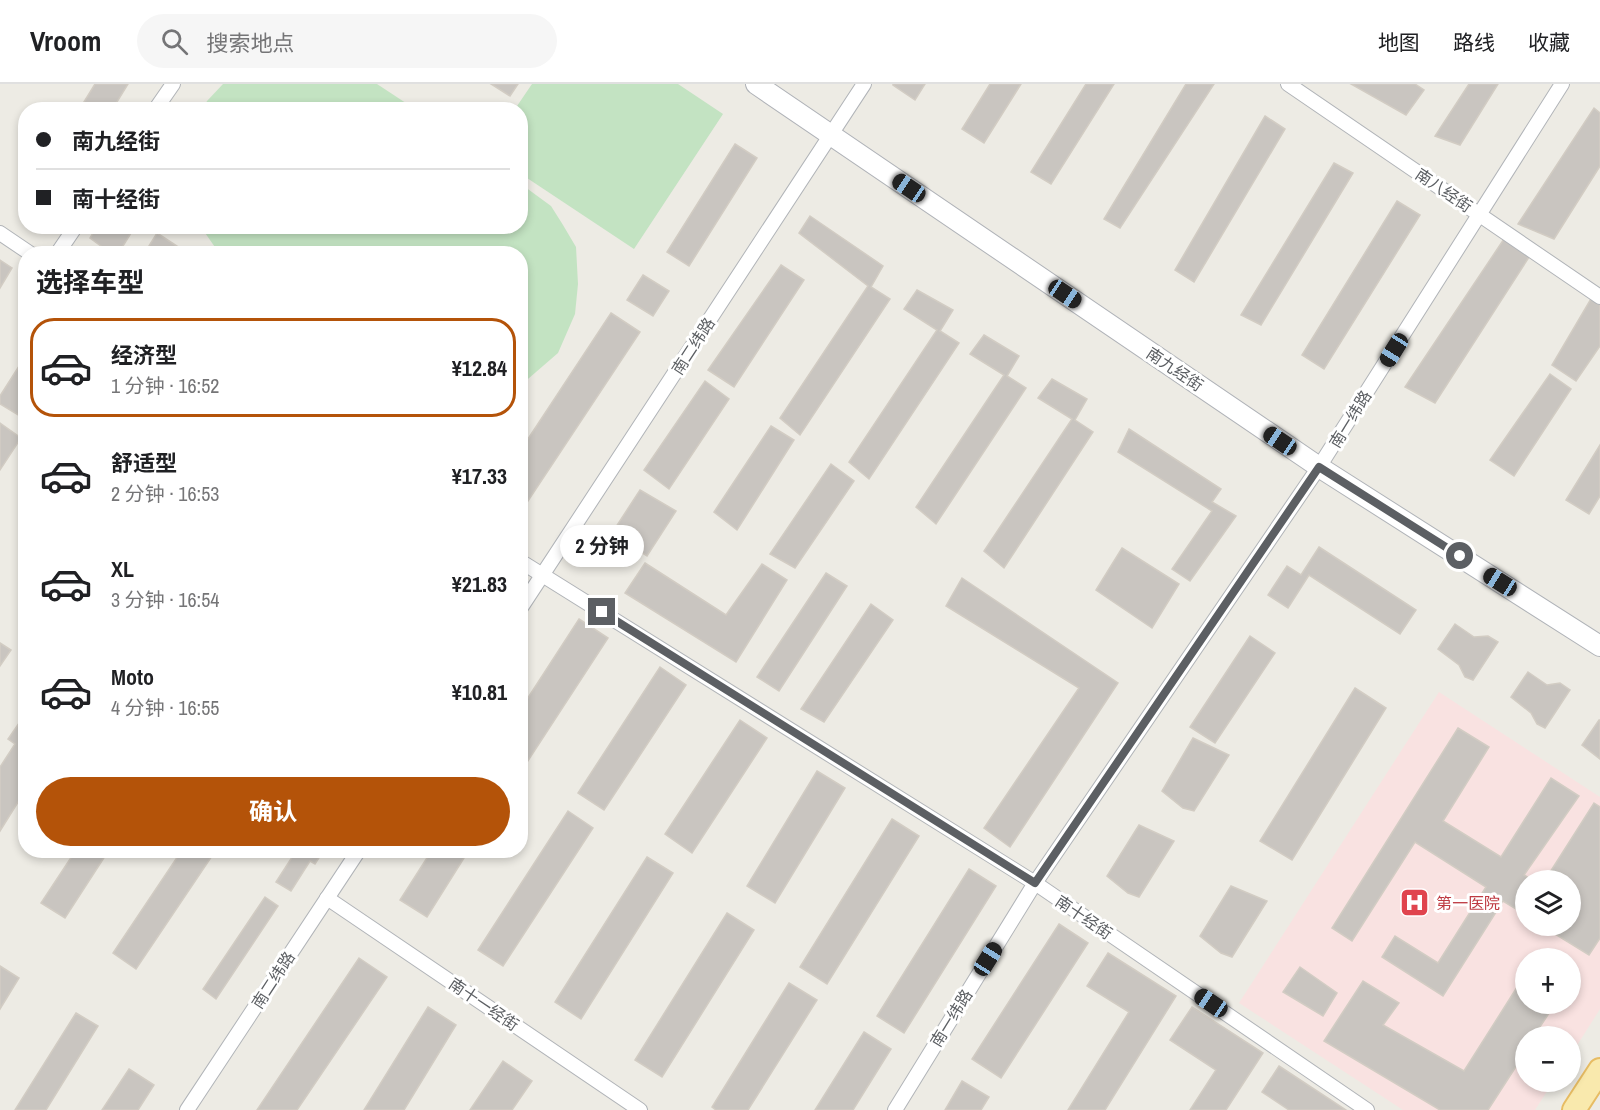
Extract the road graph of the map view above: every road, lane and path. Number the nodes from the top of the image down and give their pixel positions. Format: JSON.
{"nodes":[{"id":1,"x":173,"y":84,"type":"edge"},
{"id":2,"x":756,"y":84,"type":"edge"},
{"id":3,"x":864,"y":84,"type":"edge"},
{"id":4,"x":1288,"y":84,"type":"edge"},
{"id":5,"x":1562,"y":84,"type":"edge"},
{"id":6,"x":161,"y":102,"type":"edge"},
{"id":7,"x":831,"y":135,"type":"junction"},
{"id":8,"x":1480,"y":214,"type":"junction"},
{"id":9,"x":0,"y":233,"type":"edge"},
{"id":10,"x":19,"y":246,"type":"edge"},
{"id":11,"x":1600,"y":297,"type":"edge"},
{"id":12,"x":1319,"y":467,"type":"junction"},
{"id":13,"x":528,"y":566,"type":"edge"},
{"id":14,"x":543,"y":575,"type":"junction"},
{"id":15,"x":528,"y":597,"type":"edge"},
{"id":16,"x":1600,"y":646,"type":"edge"},
{"id":17,"x":354,"y":858,"type":"edge"},
{"id":18,"x":1035,"y":883,"type":"junction"},
{"id":19,"x":327,"y":898,"type":"junction"},
{"id":20,"x":1600,"y":1070,"type":"edge"},
{"id":21,"x":187,"y":1110,"type":"edge"},
{"id":22,"x":640,"y":1110,"type":"edge"},
{"id":23,"x":895,"y":1110,"type":"edge"},
{"id":24,"x":1367,"y":1110,"type":"edge"},
{"id":25,"x":1574,"y":1110,"type":"edge"}],
"edges":[{"from":1,"to":6,"type":"street"},
{"from":2,"to":7,"type":"main road","name":"南九经街"},
{"from":3,"to":7,"type":"street","name":"南二纬路"},
{"from":4,"to":8,"type":"street","name":"南八经街"},
{"from":5,"to":8,"type":"street","name":"南一纬路"},
{"from":7,"to":12,"type":"main road","name":"南九经街"},
{"from":7,"to":14,"type":"street","name":"南二纬路"},
{"from":8,"to":11,"type":"street","name":"南八经街"},
{"from":8,"to":12,"type":"street","name":"南一纬路"},
{"from":9,"to":10,"type":"street"},
{"from":12,"to":16,"type":"main road","name":"南九经街"},
{"from":12,"to":18,"type":"street","name":"南一纬路"},
{"from":13,"to":14,"type":"street","name":"南十经街"},
{"from":14,"to":15,"type":"street","name":"南二纬路"},
{"from":14,"to":18,"type":"street","name":"南十经街"},
{"from":17,"to":19,"type":"street","name":"南二纬路"},
{"from":18,"to":23,"type":"street","name":"南一纬路"},
{"from":18,"to":24,"type":"street","name":"南十经街"},
{"from":19,"to":21,"type":"street","name":"南二纬路"},
{"from":19,"to":22,"type":"street","name":"南十一经街"},
{"from":20,"to":25,"type":"main road"}]}
